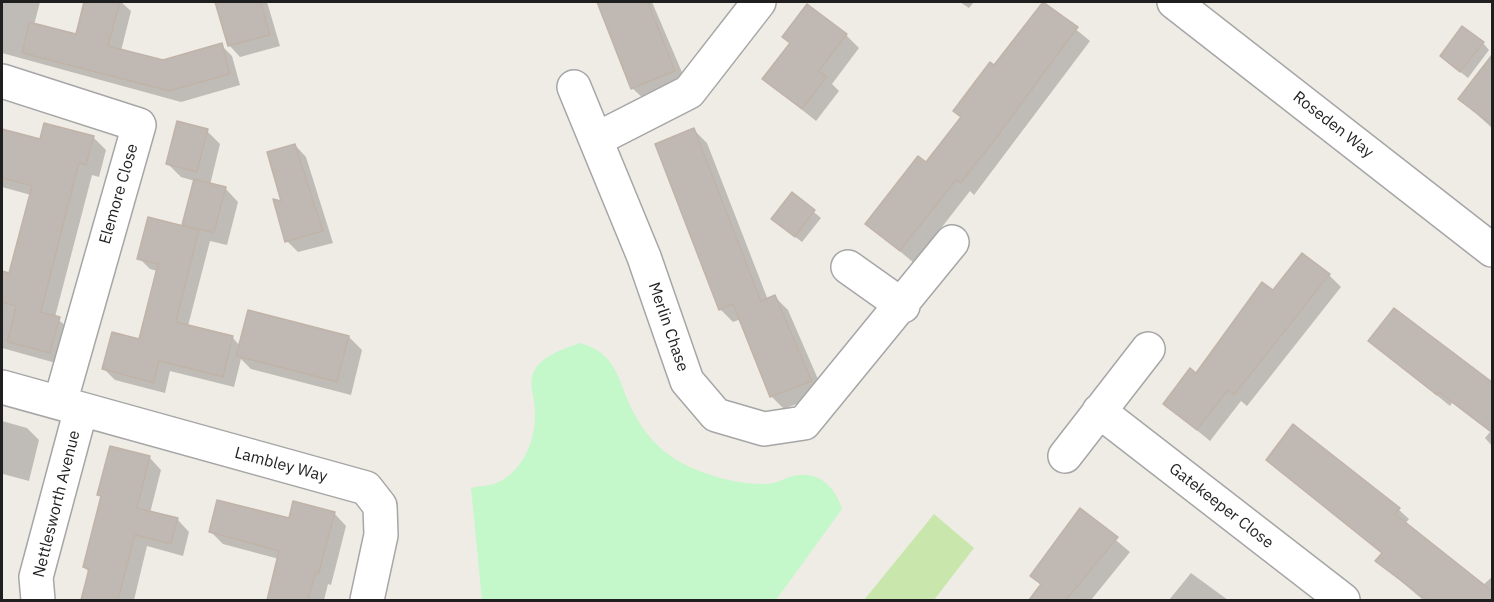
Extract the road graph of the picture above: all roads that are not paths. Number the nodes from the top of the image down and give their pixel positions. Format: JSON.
{"nodes":[{"id":1,"x":759,"y":2,"type":"edge"},
{"id":2,"x":1174,"y":2,"type":"edge"},
{"id":3,"x":2,"y":81,"type":"edge"},
{"id":4,"x":574,"y":87,"type":"dead end"},
{"id":5,"x":597,"y":139,"type":"junction"},
{"id":6,"x":952,"y":242,"type":"dead end"},
{"id":7,"x":1492,"y":250,"type":"edge"},
{"id":8,"x":848,"y":267,"type":"dead end"},
{"id":9,"x":903,"y":306,"type":"junction"},
{"id":10,"x":1148,"y":349,"type":"dead end"},
{"id":11,"x":2,"y":387,"type":"edge"},
{"id":12,"x":70,"y":406,"type":"junction"},
{"id":13,"x":1099,"y":411,"type":"junction"},
{"id":14,"x":1065,"y":456,"type":"dead end"},
{"id":15,"x":38,"y":600,"type":"edge"},
{"id":16,"x":366,"y":600,"type":"edge"},
{"id":17,"x":1343,"y":600,"type":"edge"}],
"edges":[{"from":1,"to":5,"type":"street"},
{"from":2,"to":7,"type":"street","name":"Roseden Way"},
{"from":3,"to":12,"type":"street","name":"Elemore Close"},
{"from":4,"to":5,"type":"street","name":"Merlin Chase"},
{"from":5,"to":9,"type":"street","name":"Merlin Chase"},
{"from":6,"to":9,"type":"street","name":"Merlin Chase"},
{"from":8,"to":9,"type":"street"},
{"from":10,"to":13,"type":"street"},
{"from":11,"to":12,"type":"street","name":"Lambley Way"},
{"from":12,"to":15,"type":"street","name":"Nettlesworth Avenue"},
{"from":12,"to":16,"type":"street","name":"Lambley Way"},
{"from":13,"to":14,"type":"street"},
{"from":13,"to":17,"type":"street","name":"Gatekeeper Close"}]}
